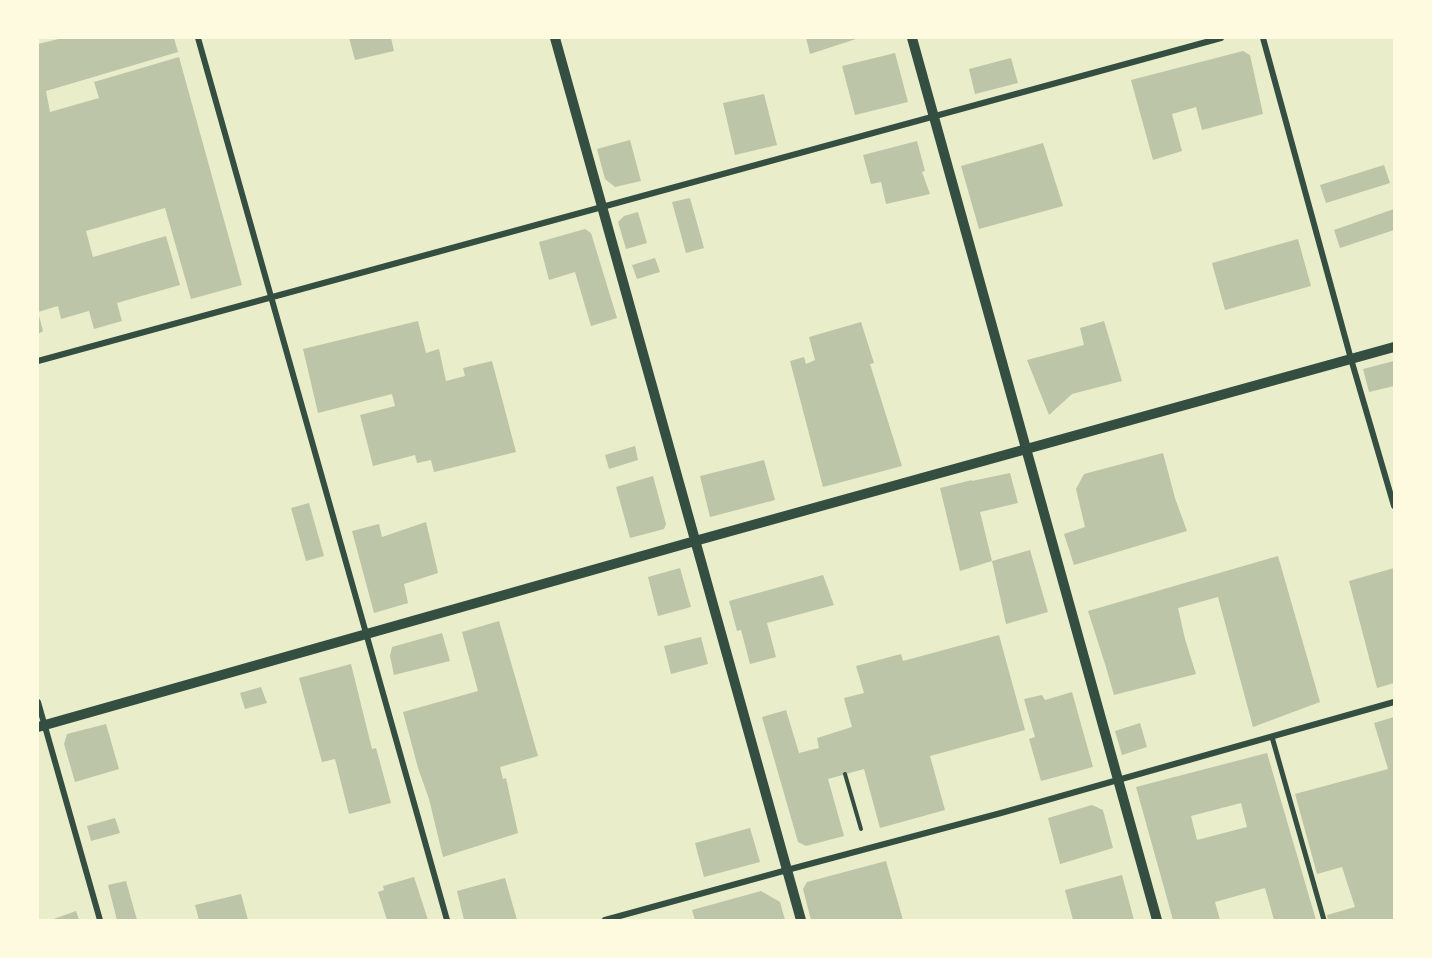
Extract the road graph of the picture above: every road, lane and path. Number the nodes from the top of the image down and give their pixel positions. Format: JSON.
{"nodes":[{"id":1,"x":198,"y":38,"type":"edge"},
{"id":2,"x":555,"y":38,"type":"edge"},
{"id":3,"x":912,"y":38,"type":"edge"},
{"id":4,"x":1221,"y":38,"type":"edge"},
{"id":5,"x":1263,"y":38,"type":"edge"},
{"id":6,"x":934,"y":117,"type":"junction"},
{"id":7,"x":602,"y":207,"type":"junction"},
{"id":8,"x":271,"y":297,"type":"junction"},
{"id":9,"x":1395,"y":347,"type":"edge"},
{"id":10,"x":1351,"y":359,"type":"junction"},
{"id":11,"x":38,"y":361,"type":"edge"},
{"id":12,"x":1025,"y":450,"type":"junction"},
{"id":13,"x":1395,"y":506,"type":"edge"},
{"id":14,"x":695,"y":541,"type":"junction"},
{"id":15,"x":365,"y":634,"type":"junction"},
{"id":16,"x":38,"y":702,"type":"edge"},
{"id":17,"x":1395,"y":702,"type":"edge"},
{"id":18,"x":41,"y":726,"type":"edge"},
{"id":19,"x":1272,"y":737,"type":"junction"},
{"id":20,"x":845,"y":774,"type":"dead end"},
{"id":21,"x":1118,"y":779,"type":"junction"},
{"id":22,"x":861,"y":829,"type":"dead end"},
{"id":23,"x":787,"y":870,"type":"junction"},
{"id":24,"x":100,"y":921,"type":"edge"},
{"id":25,"x":447,"y":921,"type":"edge"},
{"id":26,"x":605,"y":921,"type":"edge"},
{"id":27,"x":801,"y":921,"type":"edge"},
{"id":28,"x":1156,"y":921,"type":"edge"},
{"id":29,"x":1323,"y":921,"type":"edge"}],
"edges":[{"from":1,"to":8,"type":"street"},
{"from":2,"to":7,"type":"street"},
{"from":3,"to":6,"type":"street"},
{"from":4,"to":6,"type":"street"},
{"from":5,"to":10,"type":"street"},
{"from":6,"to":7,"type":"street"},
{"from":6,"to":12,"type":"street"},
{"from":7,"to":8,"type":"street"},
{"from":7,"to":14,"type":"street"},
{"from":8,"to":11,"type":"street"},
{"from":8,"to":15,"type":"street"},
{"from":9,"to":10,"type":"street"},
{"from":10,"to":12,"type":"street"},
{"from":10,"to":13,"type":"street"},
{"from":12,"to":14,"type":"street"},
{"from":12,"to":21,"type":"street"},
{"from":14,"to":15,"type":"street"},
{"from":14,"to":23,"type":"street"},
{"from":15,"to":18,"type":"street"},
{"from":15,"to":25,"type":"street"},
{"from":16,"to":18,"type":"street"},
{"from":17,"to":19,"type":"street"},
{"from":18,"to":24,"type":"street"},
{"from":19,"to":21,"type":"street"},
{"from":19,"to":29,"type":"street"},
{"from":20,"to":22,"type":"path"},
{"from":21,"to":23,"type":"street"},
{"from":21,"to":28,"type":"street"},
{"from":23,"to":26,"type":"street"},
{"from":23,"to":27,"type":"street"}]}
